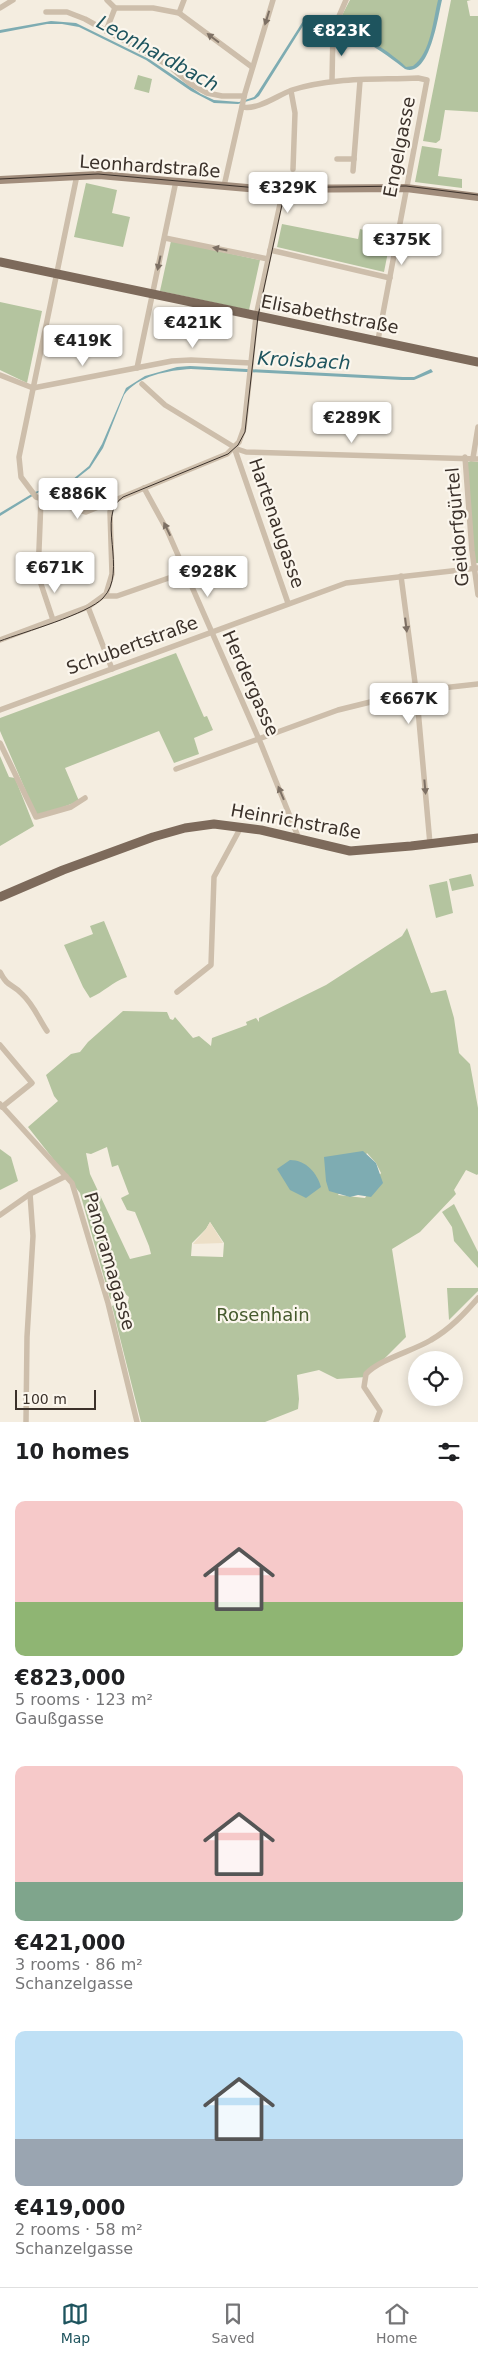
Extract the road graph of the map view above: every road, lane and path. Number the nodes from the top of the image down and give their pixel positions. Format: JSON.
{"nodes":[{"id":1,"x":13,"y":0,"type":"edge"},
{"id":2,"x":107,"y":0,"type":"edge"},
{"id":3,"x":184,"y":0,"type":"edge"},
{"id":4,"x":273,"y":0,"type":"edge"},
{"id":5,"x":346,"y":0,"type":"edge"},
{"id":6,"x":0,"y":8,"type":"edge"},
{"id":7,"x":115,"y":8,"type":"junction"},
{"id":8,"x":46,"y":12,"type":"dead end"},
{"id":9,"x":179,"y":12,"type":"junction"},
{"id":10,"x":106,"y":31,"type":"junction"},
{"id":11,"x":252,"y":67,"type":"junction"},
{"id":12,"x":332,"y":81,"type":"junction"},
{"id":13,"x":360,"y":81,"type":"junction"},
{"id":14,"x":291,"y":91,"type":"junction"},
{"id":15,"x":243,"y":101,"type":"junction"},
{"id":16,"x":337,"y":159,"type":"dead end"},
{"id":17,"x":354,"y":159,"type":"junction"},
{"id":18,"x":293,"y":169,"type":"dead end"},
{"id":19,"x":353,"y":171,"type":"dead end"},
{"id":20,"x":77,"y":175,"type":"junction"},
{"id":21,"x":0,"y":180,"type":"edge"},
{"id":22,"x":176,"y":181,"type":"junction"},
{"id":23,"x":224,"y":186,"type":"junction"},
{"id":24,"x":406,"y":188,"type":"junction"},
{"id":25,"x":283,"y":190,"type":"junction"},
{"id":26,"x":478,"y":197,"type":"edge"},
{"id":27,"x":165,"y":238,"type":"junction"},
{"id":28,"x":270,"y":250,"type":"junction"},
{"id":29,"x":268,"y":259,"type":"junction"},
{"id":30,"x":0,"y":262,"type":"edge"},
{"id":31,"x":58,"y":274,"type":"junction"},
{"id":32,"x":390,"y":278,"type":"junction"},
{"id":33,"x":153,"y":295,"type":"junction"},
{"id":34,"x":256,"y":316,"type":"junction"},
{"id":35,"x":378,"y":340,"type":"junction"},
{"id":36,"x":478,"y":362,"type":"edge"},
{"id":37,"x":138,"y":368,"type":"junction"},
{"id":38,"x":250,"y":368,"type":"junction"},
{"id":39,"x":0,"y":375,"type":"edge"},
{"id":40,"x":142,"y":384,"type":"dead end"},
{"id":41,"x":33,"y":388,"type":"junction"},
{"id":42,"x":478,"y":427,"type":"edge"},
{"id":43,"x":234,"y":448,"type":"junction"},
{"id":44,"x":465,"y":457,"type":"junction"},
{"id":45,"x":476,"y":458,"type":"edge"},
{"id":46,"x":144,"y":488,"type":"junction"},
{"id":47,"x":36,"y":496,"type":"junction"},
{"id":48,"x":113,"y":501,"type":"junction"},
{"id":49,"x":477,"y":568,"type":"edge"},
{"id":50,"x":186,"y":572,"type":"junction"},
{"id":51,"x":401,"y":576,"type":"junction"},
{"id":52,"x":478,"y":595,"type":"edge"},
{"id":53,"x":104,"y":596,"type":"junction"},
{"id":54,"x":288,"y":603,"type":"junction"},
{"id":55,"x":88,"y":607,"type":"junction"},
{"id":56,"x":53,"y":620,"type":"junction"},
{"id":57,"x":212,"y":632,"type":"junction"},
{"id":58,"x":0,"y":640,"type":"edge"},
{"id":59,"x":112,"y":669,"type":"junction"},
{"id":60,"x":478,"y":684,"type":"edge"},
{"id":61,"x":415,"y":691,"type":"junction"},
{"id":62,"x":0,"y":710,"type":"edge"},
{"id":63,"x":259,"y":739,"type":"junction"},
{"id":64,"x":0,"y":743,"type":"edge"},
{"id":65,"x":176,"y":769,"type":"dead end"},
{"id":66,"x":85,"y":798,"type":"dead end"},
{"id":67,"x":241,"y":827,"type":"junction"},
{"id":68,"x":478,"y":838,"type":"edge"},
{"id":69,"x":299,"y":839,"type":"junction"},
{"id":70,"x":430,"y":844,"type":"junction"},
{"id":71,"x":0,"y":897,"type":"edge"},
{"id":72,"x":0,"y":972,"type":"edge"},
{"id":73,"x":177,"y":992,"type":"dead end"},
{"id":74,"x":47,"y":1031,"type":"dead end"},
{"id":75,"x":0,"y":1045,"type":"edge"},
{"id":76,"x":1,"y":1105,"type":"edge"},
{"id":77,"x":66,"y":1176,"type":"junction"},
{"id":78,"x":30,"y":1194,"type":"junction"},
{"id":79,"x":0,"y":1215,"type":"edge"},
{"id":80,"x":478,"y":1298,"type":"edge"},
{"id":81,"x":26,"y":1422,"type":"edge"},
{"id":82,"x":137,"y":1422,"type":"edge"},
{"id":83,"x":376,"y":1422,"type":"edge"}],
"edges":[{"from":1,"to":6,"type":"street"},
{"from":2,"to":7,"type":"street"},
{"from":3,"to":9,"type":"street"},
{"from":4,"to":11,"type":"street","one_way":true},
{"from":5,"to":12,"type":"street"},
{"from":7,"to":9,"type":"street"},
{"from":7,"to":10,"type":"street"},
{"from":8,"to":10,"type":"street"},
{"from":11,"to":9,"type":"street","one_way":true},
{"from":10,"to":15,"type":"street"},
{"from":11,"to":15,"type":"street"},
{"from":12,"to":13,"type":"street"},
{"from":12,"to":14,"type":"street"},
{"from":13,"to":17,"type":"street"},
{"from":13,"to":24,"type":"street","name":"Engelgasse"},
{"from":14,"to":15,"type":"street"},
{"from":14,"to":18,"type":"street"},
{"from":15,"to":23,"type":"street"},
{"from":16,"to":17,"type":"street"},
{"from":17,"to":19,"type":"street"},
{"from":20,"to":21,"type":"main road","name":"Leonhardstraße"},
{"from":20,"to":22,"type":"main road","name":"Leonhardstraße"},
{"from":20,"to":31,"type":"street"},
{"from":22,"to":23,"type":"main road","name":"Leonhardstraße"},
{"from":22,"to":27,"type":"street"},
{"from":23,"to":25,"type":"main road","name":"Leonhardstraße"},
{"from":24,"to":25,"type":"main road","name":"Leonhardstraße"},
{"from":24,"to":26,"type":"main road","name":"Leonhardstraße"},
{"from":24,"to":32,"type":"street","name":"Engelgasse"},
{"from":25,"to":28,"type":"street","name":"Hartenaugasse"},
{"from":29,"to":27,"type":"street","one_way":true},
{"from":27,"to":33,"type":"street","one_way":true},
{"from":28,"to":29,"type":"street","name":"Hartenaugasse"},
{"from":28,"to":32,"type":"street"},
{"from":29,"to":34,"type":"street","name":"Hartenaugasse"},
{"from":30,"to":31,"type":"main road","name":"Elisabethstraße"},
{"from":31,"to":33,"type":"main road","name":"Elisabethstraße"},
{"from":31,"to":41,"type":"street"},
{"from":32,"to":35,"type":"street","name":"Engelgasse"},
{"from":33,"to":34,"type":"main road","name":"Elisabethstraße"},
{"from":33,"to":37,"type":"street"},
{"from":34,"to":35,"type":"main road","name":"Elisabethstraße"},
{"from":34,"to":38,"type":"street","name":"Hartenaugasse"},
{"from":35,"to":36,"type":"main road","name":"Elisabethstraße"},
{"from":37,"to":38,"type":"street"},
{"from":37,"to":41,"type":"street"},
{"from":38,"to":43,"type":"street","name":"Hartenaugasse"},
{"from":39,"to":41,"type":"street"},
{"from":40,"to":43,"type":"street"},
{"from":41,"to":47,"type":"street"},
{"from":42,"to":45,"type":"street"},
{"from":43,"to":44,"type":"street"},
{"from":43,"to":46,"type":"street"},
{"from":43,"to":54,"type":"street","name":"Hartenaugasse"},
{"from":44,"to":45,"type":"street"},
{"from":44,"to":49,"type":"street","name":"Geidorfgürtel"},
{"from":46,"to":48,"type":"street"},
{"from":50,"to":46,"type":"street","name":"Herdergasse","one_way":true},
{"from":47,"to":48,"type":"street"},
{"from":47,"to":56,"type":"street"},
{"from":48,"to":53,"type":"street"},
{"from":49,"to":51,"type":"street","name":"Schubertstraße"},
{"from":49,"to":52,"type":"street","name":"Geidorfgürtel"},
{"from":50,"to":53,"type":"street"},
{"from":50,"to":57,"type":"street","name":"Herdergasse"},
{"from":51,"to":54,"type":"street","name":"Schubertstraße"},
{"from":51,"to":61,"type":"street","one_way":true},
{"from":53,"to":55,"type":"street"},
{"from":54,"to":57,"type":"street","name":"Schubertstraße"},
{"from":55,"to":56,"type":"street"},
{"from":55,"to":59,"type":"street"},
{"from":56,"to":58,"type":"street"},
{"from":57,"to":59,"type":"street","name":"Schubertstraße"},
{"from":57,"to":63,"type":"street","name":"Herdergasse"},
{"from":59,"to":62,"type":"street","name":"Schubertstraße"},
{"from":60,"to":61,"type":"street"},
{"from":61,"to":63,"type":"street"},
{"from":61,"to":70,"type":"street","one_way":true},
{"from":63,"to":65,"type":"street"},
{"from":69,"to":63,"type":"street","name":"Herdergasse","one_way":true},
{"from":64,"to":66,"type":"street"},
{"from":67,"to":69,"type":"main road","name":"Heinrichstraße"},
{"from":67,"to":71,"type":"main road","name":"Heinrichstraße"},
{"from":67,"to":73,"type":"street"},
{"from":68,"to":70,"type":"main road","name":"Heinrichstraße"},
{"from":69,"to":70,"type":"main road","name":"Heinrichstraße"},
{"from":72,"to":74,"type":"street"},
{"from":75,"to":76,"type":"street"},
{"from":76,"to":77,"type":"street","name":"Panoramagasse"},
{"from":77,"to":78,"type":"street"},
{"from":77,"to":82,"type":"street","name":"Panoramagasse"},
{"from":78,"to":79,"type":"street"},
{"from":78,"to":81,"type":"street"},
{"from":80,"to":83,"type":"street"}]}
